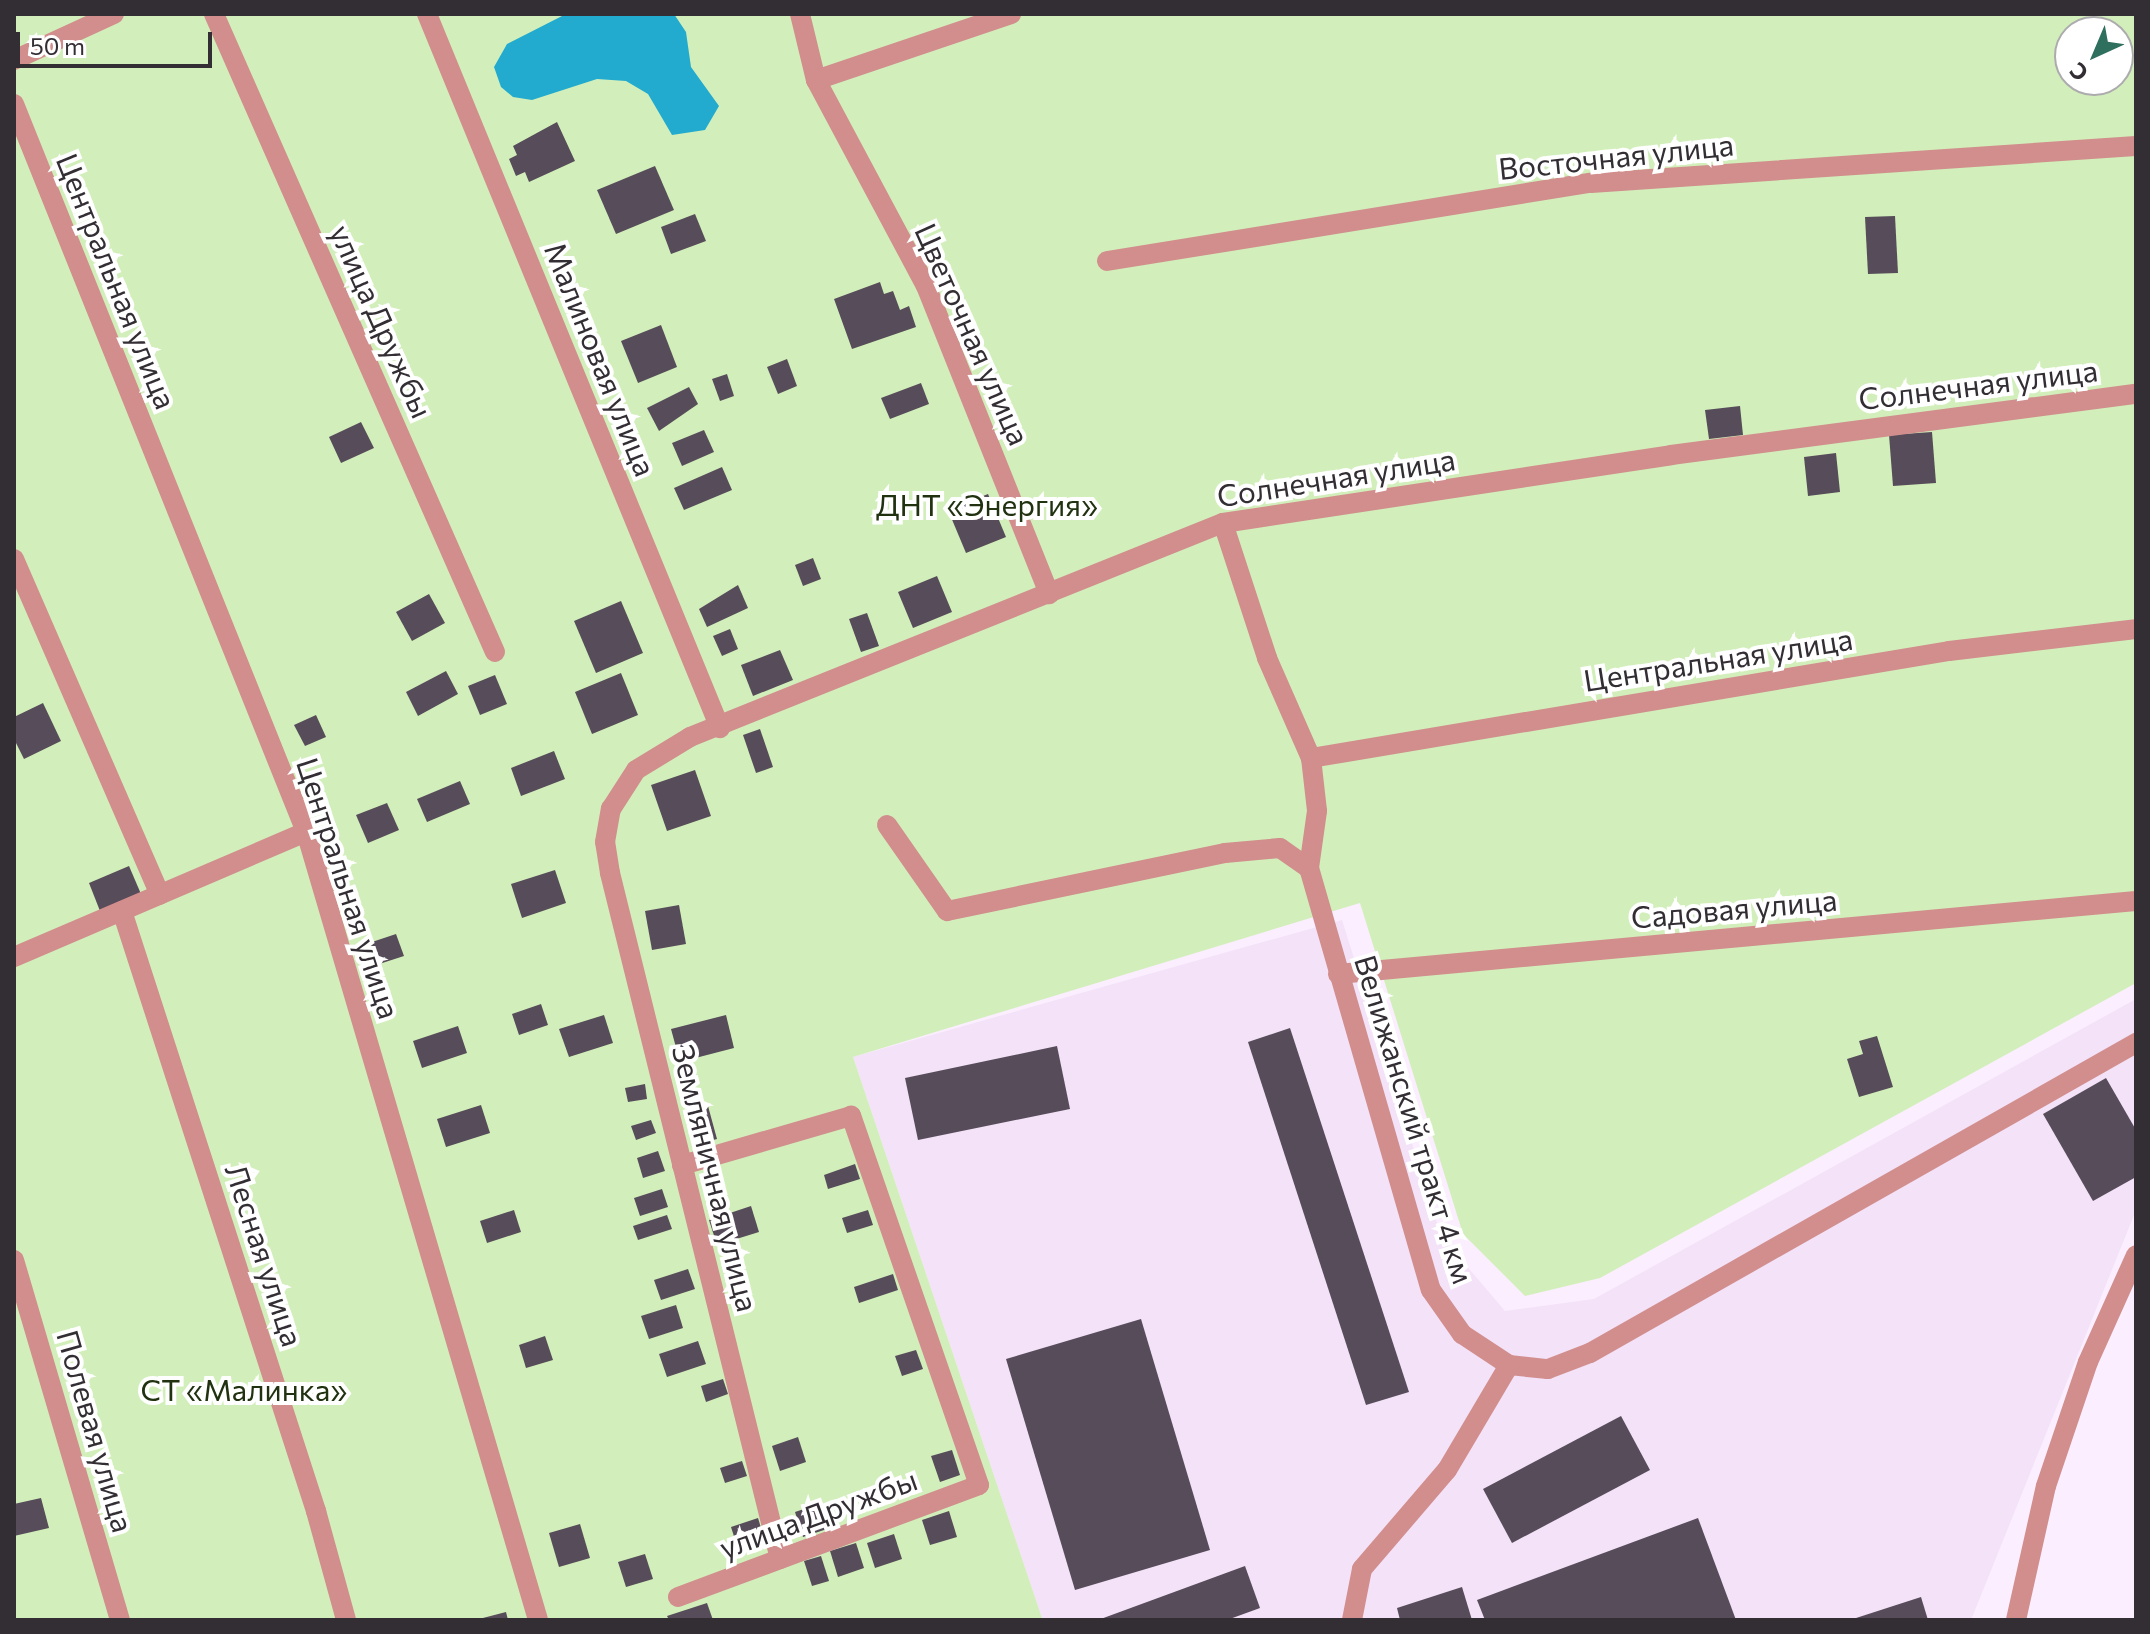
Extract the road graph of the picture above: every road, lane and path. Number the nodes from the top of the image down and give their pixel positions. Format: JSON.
{"nodes":[{"id":1,"x":114,"y":14,"type":"edge"},
{"id":2,"x":214,"y":14,"type":"edge"},
{"id":3,"x":427,"y":14,"type":"edge"},
{"id":4,"x":800,"y":14,"type":"edge"},
{"id":5,"x":1011,"y":14,"type":"edge"},
{"id":6,"x":14,"y":60,"type":"edge"},
{"id":7,"x":816,"y":80,"type":"junction"},
{"id":8,"x":14,"y":104,"type":"edge"},
{"id":9,"x":2136,"y":146,"type":"edge"},
{"id":10,"x":1107,"y":261,"type":"dead end"},
{"id":11,"x":2136,"y":394,"type":"edge"},
{"id":12,"x":1223,"y":523,"type":"junction"},
{"id":13,"x":14,"y":559,"type":"edge"},
{"id":14,"x":1049,"y":594,"type":"junction"},
{"id":15,"x":2136,"y":629,"type":"edge"},
{"id":16,"x":495,"y":652,"type":"dead end"},
{"id":17,"x":720,"y":728,"type":"junction"},
{"id":18,"x":1311,"y":758,"type":"junction"},
{"id":19,"x":611,"y":809,"type":"joint"},
{"id":20,"x":887,"y":825,"type":"dead end"},
{"id":21,"x":306,"y":832,"type":"junction"},
{"id":22,"x":1309,"y":868,"type":"junction"},
{"id":23,"x":160,"y":895,"type":"junction"},
{"id":24,"x":2136,"y":901,"type":"edge"},
{"id":25,"x":122,"y":911,"type":"junction"},
{"id":26,"x":14,"y":957,"type":"edge"},
{"id":27,"x":1338,"y":974,"type":"junction"},
{"id":28,"x":2136,"y":1043,"type":"edge"},
{"id":29,"x":682,"y":1165,"type":"junction"},
{"id":30,"x":2136,"y":1255,"type":"edge"},
{"id":31,"x":14,"y":1260,"type":"edge"},
{"id":32,"x":1509,"y":1365,"type":"junction"},
{"id":33,"x":780,"y":1559,"type":"junction"},
{"id":34,"x":678,"y":1597,"type":"dead end"},
{"id":35,"x":120,"y":1620,"type":"edge"},
{"id":36,"x":346,"y":1620,"type":"edge"},
{"id":37,"x":538,"y":1620,"type":"edge"},
{"id":38,"x":1352,"y":1620,"type":"edge"},
{"id":39,"x":2016,"y":1620,"type":"edge"}],
"edges":[{"from":1,"to":6,"type":"street"},
{"from":2,"to":16,"type":"street","name":"улица Дружбы"},
{"from":3,"to":17,"type":"street","name":"Малиновая улица"},
{"from":4,"to":7,"type":"street","name":"Цветочная улица"},
{"from":5,"to":7,"type":"street"},
{"from":7,"to":14,"type":"street","name":"Цветочная улица"},
{"from":8,"to":21,"type":"street","name":"Центральная улица"},
{"from":9,"to":10,"type":"street","name":"Восточная улица"},
{"from":11,"to":12,"type":"street","name":"Солнечная улица"},
{"from":12,"to":14,"type":"street","name":"Солнечная улица"},
{"from":12,"to":18,"type":"street"},
{"from":13,"to":23,"type":"street"},
{"from":14,"to":17,"type":"street","name":"Солнечная улица"},
{"from":15,"to":18,"type":"street","name":"Центральная улица"},
{"from":17,"to":19,"type":"street","name":"Солнечная улица"},
{"from":18,"to":22,"type":"street"},
{"from":19,"to":29,"type":"street","name":"Земляничная улица"},
{"from":20,"to":22,"type":"street"},
{"from":21,"to":23,"type":"street"},
{"from":21,"to":37,"type":"street","name":"Центральная улица"},
{"from":22,"to":27,"type":"street","name":"Велижанский тракт 4 км"},
{"from":23,"to":25,"type":"street"},
{"from":24,"to":27,"type":"street","name":"Садовая улица"},
{"from":25,"to":26,"type":"street"},
{"from":25,"to":36,"type":"street","name":"Лесная улица"},
{"from":27,"to":32,"type":"street","name":"Велижанский тракт 4 км"},
{"from":28,"to":32,"type":"street","name":"Велижанский тракт 4 км"},
{"from":29,"to":33,"type":"street","name":"Земляничная улица"},
{"from":29,"to":33,"type":"street","name":"улица Дружбы"},
{"from":30,"to":39,"type":"street"},
{"from":31,"to":35,"type":"street","name":"Полевая улица"},
{"from":32,"to":38,"type":"street"},
{"from":33,"to":34,"type":"street","name":"улица Дружбы"}]}
